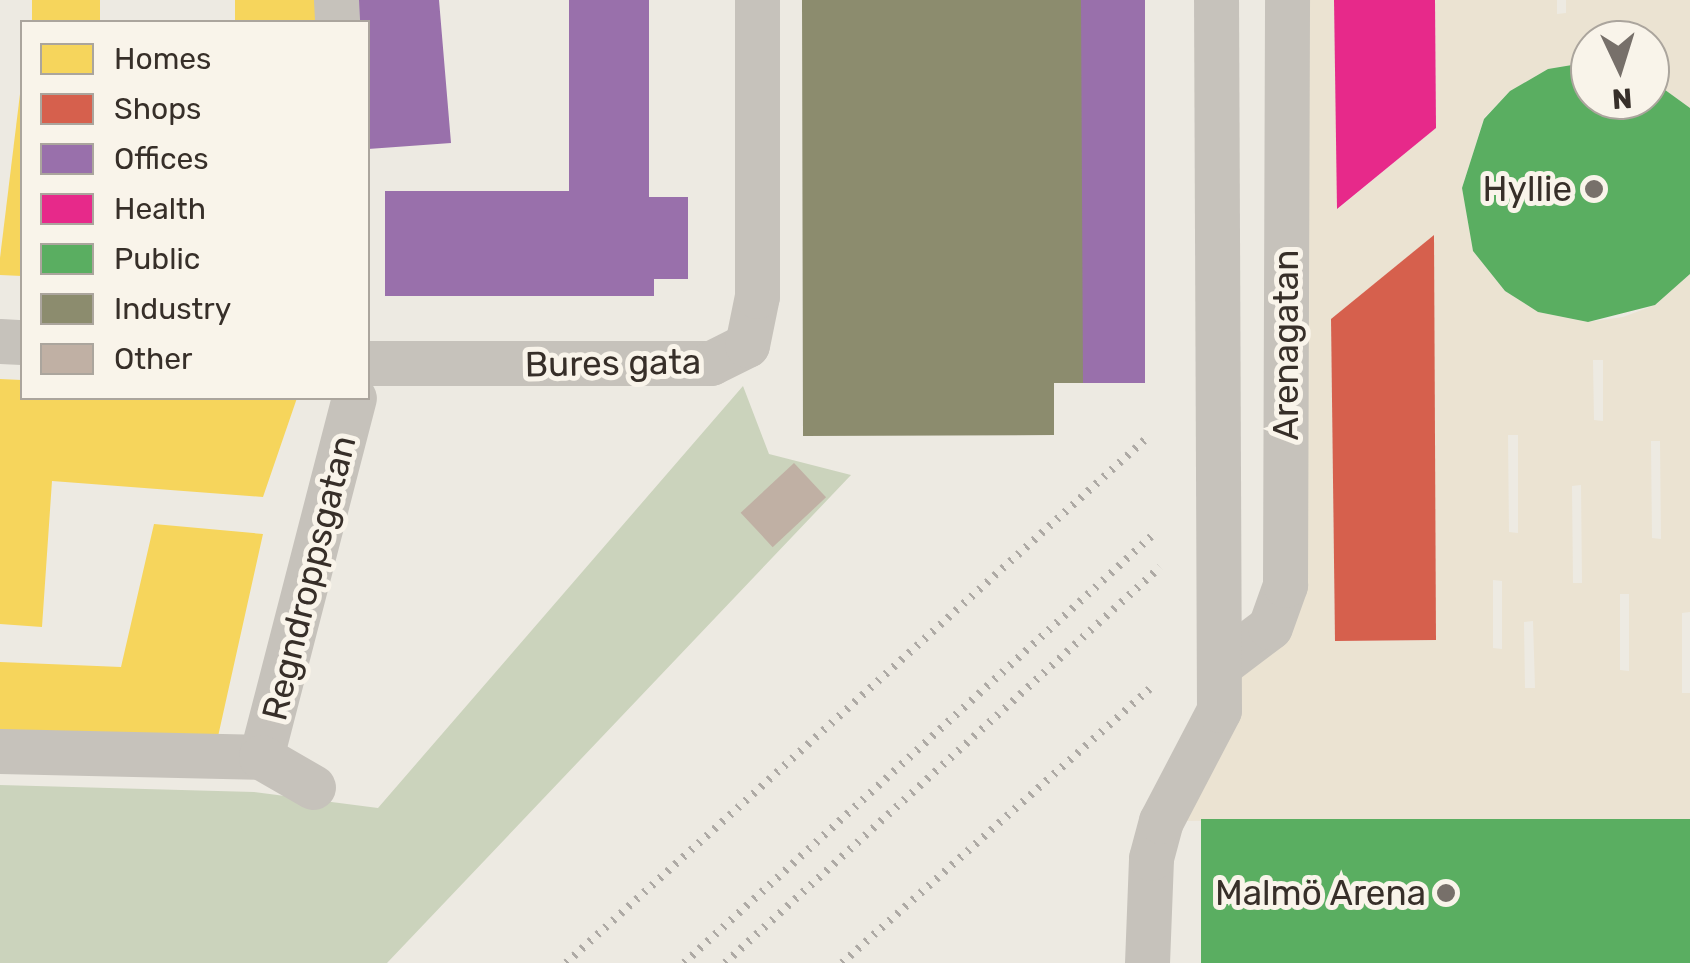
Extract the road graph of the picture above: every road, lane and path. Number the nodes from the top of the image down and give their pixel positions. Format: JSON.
{"nodes":[{"id":1,"x":757,"y":0,"type":"edge"},
{"id":2,"x":1216,"y":0,"type":"edge"},
{"id":3,"x":1287,"y":0,"type":"edge"},
{"id":4,"x":370,"y":363,"type":"edge"},
{"id":5,"x":353,"y":400,"type":"edge"},
{"id":6,"x":1221,"y":664,"type":"junction"},
{"id":7,"x":0,"y":751,"type":"edge"},
{"id":8,"x":261,"y":757,"type":"junction"},
{"id":9,"x":313,"y":786,"type":"dead end"},
{"id":10,"x":1146,"y":963,"type":"edge"}],
"edges":[{"from":1,"to":4,"type":"street","name":"Bures gata"},
{"from":2,"to":6,"type":"street","name":"Arenagatan"},
{"from":3,"to":6,"type":"street","name":"Arenagatan"},
{"from":5,"to":8,"type":"street","name":"Regndroppsgatan"},
{"from":6,"to":10,"type":"street","name":"Arenagatan"},
{"from":7,"to":8,"type":"street","name":"Regndroppsgatan"},
{"from":8,"to":9,"type":"street","name":"Regndroppsgatan"}]}
